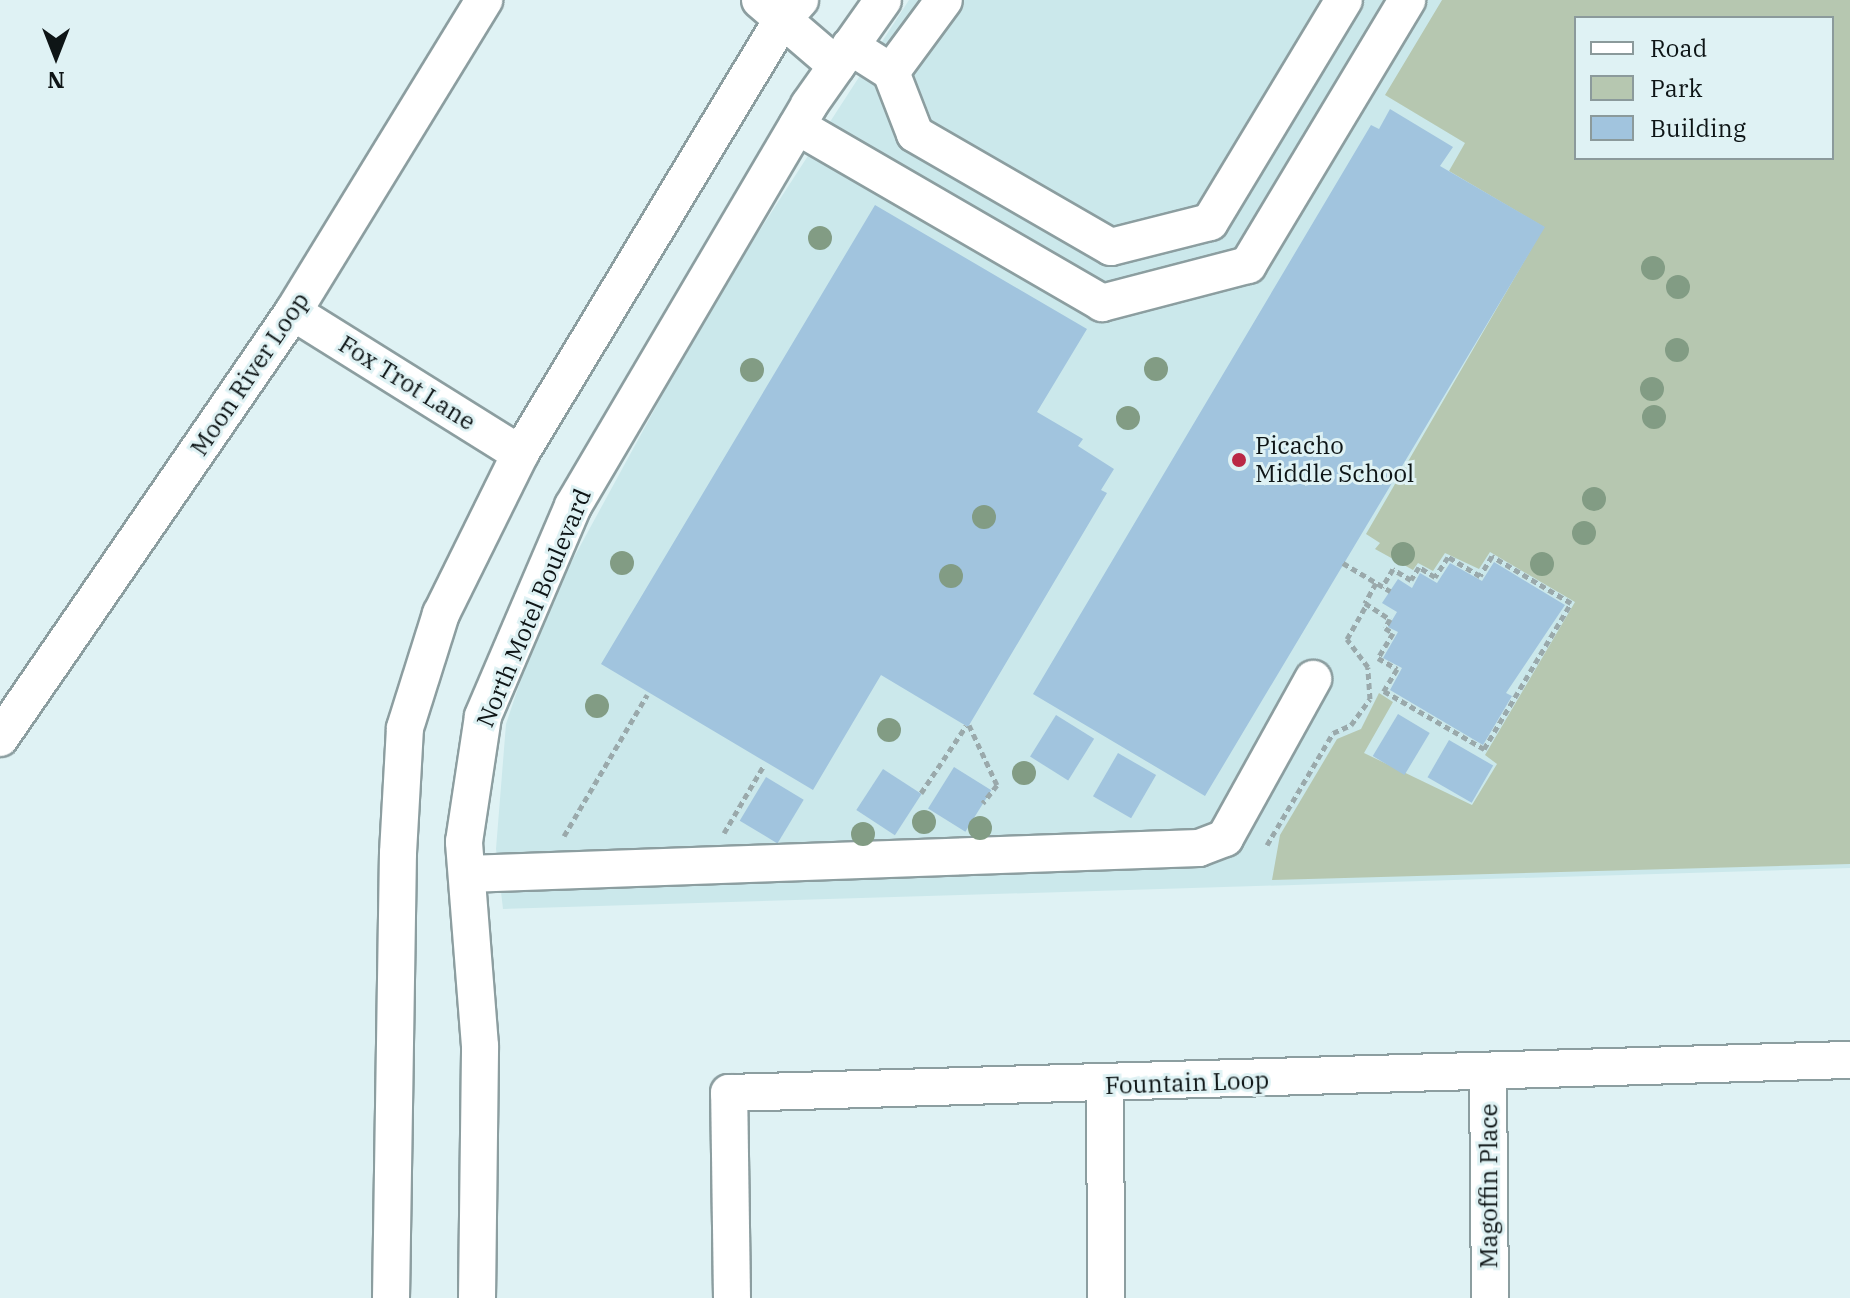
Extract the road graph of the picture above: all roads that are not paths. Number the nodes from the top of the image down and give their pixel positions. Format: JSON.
{"nodes":[{"id":1,"x":484,"y":0,"type":"edge"},
{"id":2,"x":883,"y":0,"type":"edge"},
{"id":3,"x":944,"y":0,"type":"edge"},
{"id":4,"x":1344,"y":0,"type":"edge"},
{"id":5,"x":1407,"y":0,"type":"edge"},
{"id":6,"x":781,"y":7,"type":"edge"},
{"id":7,"x":843,"y":56,"type":"junction"},
{"id":8,"x":891,"y":72,"type":"junction"},
{"id":9,"x":797,"y":126,"type":"junction"},
{"id":10,"x":293,"y":312,"type":"junction"},
{"id":11,"x":520,"y":454,"type":"junction"},
{"id":12,"x":1313,"y":679,"type":"dead end"},
{"id":13,"x":0,"y":738,"type":"edge"},
{"id":14,"x":467,"y":874,"type":"junction"},
{"id":15,"x":1850,"y":1060,"type":"edge"},
{"id":16,"x":1488,"y":1073,"type":"junction"},
{"id":17,"x":1105,"y":1085,"type":"junction"},
{"id":18,"x":391,"y":1298,"type":"edge"},
{"id":19,"x":477,"y":1298,"type":"edge"},
{"id":20,"x":732,"y":1298,"type":"edge"},
{"id":21,"x":1106,"y":1298,"type":"edge"},
{"id":22,"x":1490,"y":1298,"type":"edge"}],
"edges":[{"from":1,"to":10,"type":"street","name":"Moon River Loop"},
{"from":2,"to":7,"type":"street","name":"North Motel Boulevard"},
{"from":3,"to":8,"type":"street"},
{"from":4,"to":8,"type":"street"},
{"from":5,"to":9,"type":"street"},
{"from":6,"to":7,"type":"street"},
{"from":6,"to":11,"type":"street"},
{"from":7,"to":8,"type":"street"},
{"from":7,"to":9,"type":"street","name":"North Motel Boulevard"},
{"from":9,"to":14,"type":"street","name":"North Motel Boulevard"},
{"from":10,"to":11,"type":"street","name":"Fox Trot Lane"},
{"from":10,"to":13,"type":"street","name":"Moon River Loop"},
{"from":11,"to":18,"type":"street"},
{"from":12,"to":14,"type":"street"},
{"from":14,"to":19,"type":"street","name":"North Motel Boulevard"},
{"from":15,"to":16,"type":"street","name":"Fountain Loop"},
{"from":16,"to":17,"type":"street","name":"Fountain Loop"},
{"from":16,"to":22,"type":"street","name":"Magoffin Place"},
{"from":17,"to":20,"type":"street","name":"Fountain Loop"},
{"from":17,"to":21,"type":"street"}]}
